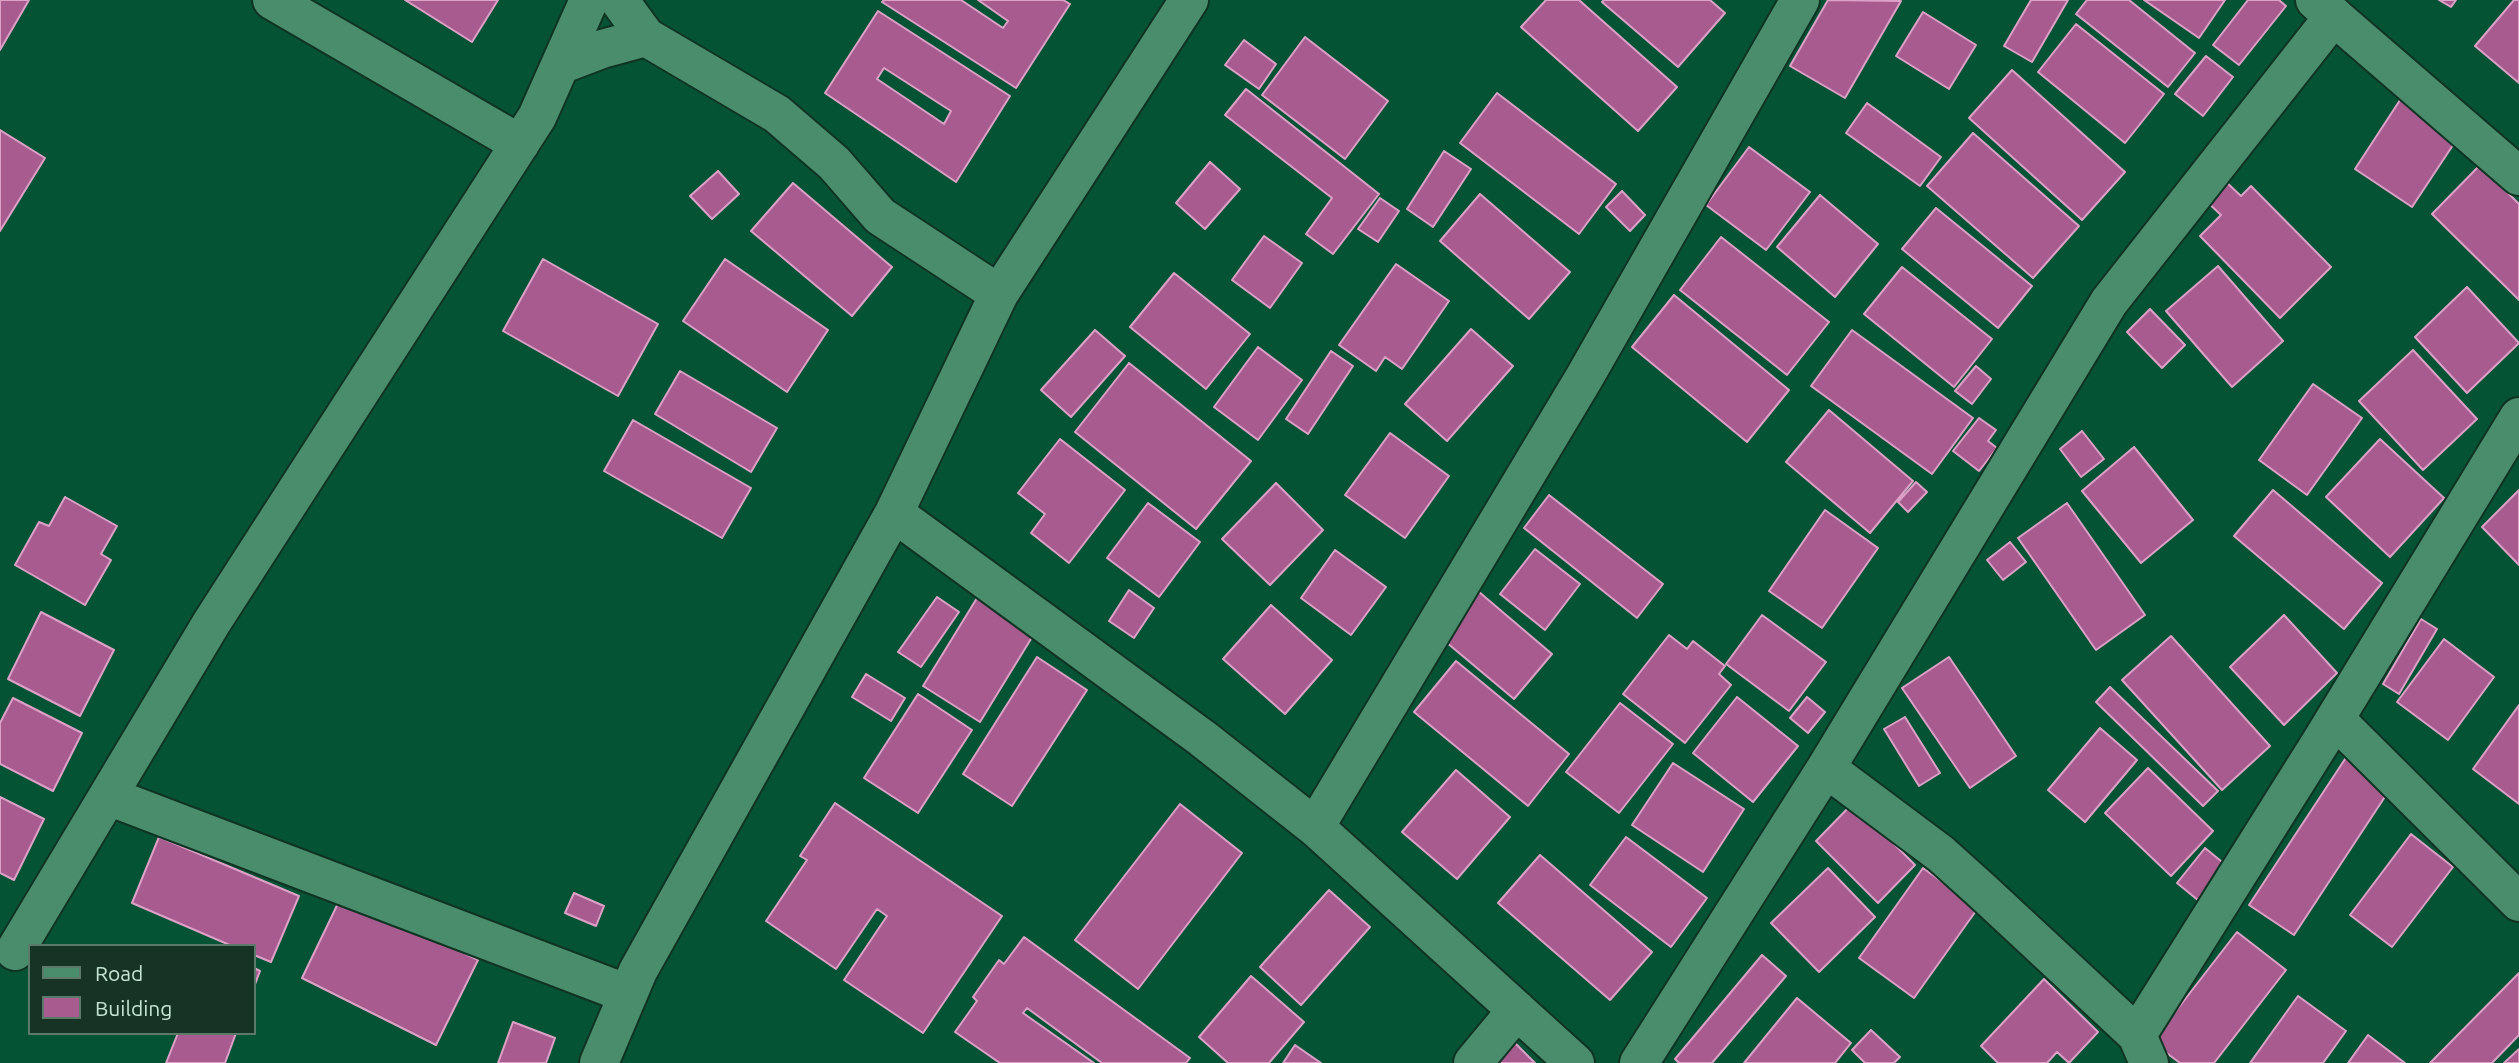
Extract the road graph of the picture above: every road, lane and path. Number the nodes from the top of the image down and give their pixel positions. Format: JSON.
{"nodes":[{"id":1,"x":272,"y":0,"type":"edge"},
{"id":2,"x":589,"y":0,"type":"edge"},
{"id":3,"x":619,"y":0,"type":"edge"},
{"id":4,"x":1189,"y":0,"type":"edge"},
{"id":5,"x":1800,"y":0,"type":"edge"},
{"id":6,"x":2325,"y":8,"type":"edge"},
{"id":7,"x":646,"y":37,"type":"junction"},
{"id":8,"x":561,"y":65,"type":"junction"},
{"id":9,"x":520,"y":144,"type":"junction"},
{"id":10,"x":2519,"y":176,"type":"edge"},
{"id":11,"x":999,"y":294,"type":"junction"},
{"id":12,"x":2519,"y":417,"type":"edge"},
{"id":13,"x":894,"y":513,"type":"junction"},
{"id":14,"x":2335,"y":719,"type":"junction"},
{"id":15,"x":1826,"y":768,"type":"junction"},
{"id":16,"x":108,"y":796,"type":"junction"},
{"id":17,"x":1315,"y":827,"type":"junction"},
{"id":18,"x":2519,"y":902,"type":"edge"},
{"id":19,"x":15,"y":951,"type":"dead end"},
{"id":20,"x":628,"y":993,"type":"junction"},
{"id":21,"x":1517,"y":1010,"type":"junction"},
{"id":22,"x":2143,"y":1049,"type":"edge"},
{"id":23,"x":599,"y":1063,"type":"edge"},
{"id":24,"x":1473,"y":1063,"type":"edge"},
{"id":25,"x":1575,"y":1063,"type":"edge"},
{"id":26,"x":1639,"y":1063,"type":"edge"}],
"edges":[{"from":1,"to":9,"type":"street"},
{"from":2,"to":8,"type":"street"},
{"from":3,"to":7,"type":"street"},
{"from":4,"to":11,"type":"street"},
{"from":5,"to":17,"type":"street"},
{"from":6,"to":10,"type":"street"},
{"from":6,"to":15,"type":"street"},
{"from":7,"to":8,"type":"street"},
{"from":7,"to":11,"type":"street"},
{"from":8,"to":9,"type":"street"},
{"from":9,"to":16,"type":"street"},
{"from":11,"to":13,"type":"street"},
{"from":12,"to":14,"type":"street"},
{"from":13,"to":17,"type":"street"},
{"from":13,"to":20,"type":"street"},
{"from":14,"to":18,"type":"street"},
{"from":14,"to":22,"type":"street"},
{"from":15,"to":22,"type":"street"},
{"from":15,"to":26,"type":"street"},
{"from":16,"to":19,"type":"street"},
{"from":16,"to":20,"type":"street"},
{"from":17,"to":21,"type":"street"},
{"from":20,"to":23,"type":"street"},
{"from":21,"to":24,"type":"street"},
{"from":21,"to":25,"type":"street"}]}
